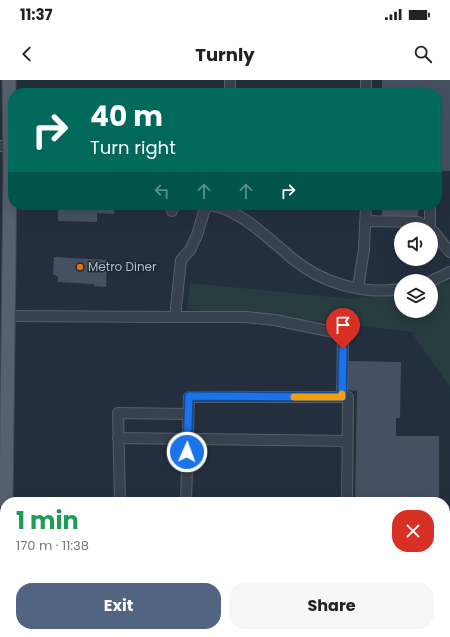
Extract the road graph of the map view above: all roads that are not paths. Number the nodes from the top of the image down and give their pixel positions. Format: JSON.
{"nodes":[{"id":1,"x":8,"y":114,"type":"edge"},
{"id":2,"x":7,"y":147,"type":"edge"},
{"id":3,"x":205,"y":210,"type":"edge"},
{"id":4,"x":227,"y":210,"type":"edge"},
{"id":5,"x":366,"y":210,"type":"edge"},
{"id":6,"x":430,"y":210,"type":"edge"},
{"id":7,"x":366,"y":221,"type":"junction"},
{"id":8,"x":418,"y":222,"type":"edge"},
{"id":9,"x":430,"y":222,"type":"edge"},
{"id":10,"x":438,"y":237,"type":"edge"},
{"id":11,"x":449,"y":248,"type":"edge"},
{"id":12,"x":450,"y":272,"type":"edge"},
{"id":13,"x":438,"y":278,"type":"edge"},
{"id":14,"x":358,"y":288,"type":"junction"},
{"id":15,"x":394,"y":290,"type":"edge"},
{"id":16,"x":175,"y":317,"type":"junction"},
{"id":17,"x":5,"y":319,"type":"edge"},
{"id":18,"x":342,"y":397,"type":"junction"},
{"id":19,"x":188,"y":414,"type":"junction"},
{"id":20,"x":118,"y":438,"type":"junction"},
{"id":21,"x":188,"y":438,"type":"junction"},
{"id":22,"x":347,"y":441,"type":"junction"},
{"id":23,"x":6,"y":497,"type":"edge"},
{"id":24,"x":120,"y":497,"type":"edge"},
{"id":25,"x":186,"y":497,"type":"edge"},
{"id":26,"x":347,"y":497,"type":"edge"}],
"edges":[{"from":1,"to":2,"type":"main road"},
{"from":2,"to":17,"type":"main road"},
{"from":3,"to":16,"type":"street"},
{"from":4,"to":14,"type":"street"},
{"from":5,"to":7,"type":"street"},
{"from":6,"to":9,"type":"street"},
{"from":7,"to":8,"type":"street"},
{"from":7,"to":14,"type":"street"},
{"from":10,"to":11,"type":"street"},
{"from":12,"to":13,"type":"street"},
{"from":14,"to":15,"type":"street"},
{"from":16,"to":17,"type":"street"},
{"from":16,"to":18,"type":"street"},
{"from":17,"to":23,"type":"main road"},
{"from":18,"to":19,"type":"street"},
{"from":18,"to":22,"type":"street"},
{"from":19,"to":20,"type":"street"},
{"from":19,"to":21,"type":"street"},
{"from":20,"to":21,"type":"street"},
{"from":20,"to":24,"type":"street"},
{"from":21,"to":22,"type":"street"},
{"from":21,"to":25,"type":"street"},
{"from":22,"to":26,"type":"street"}]}
